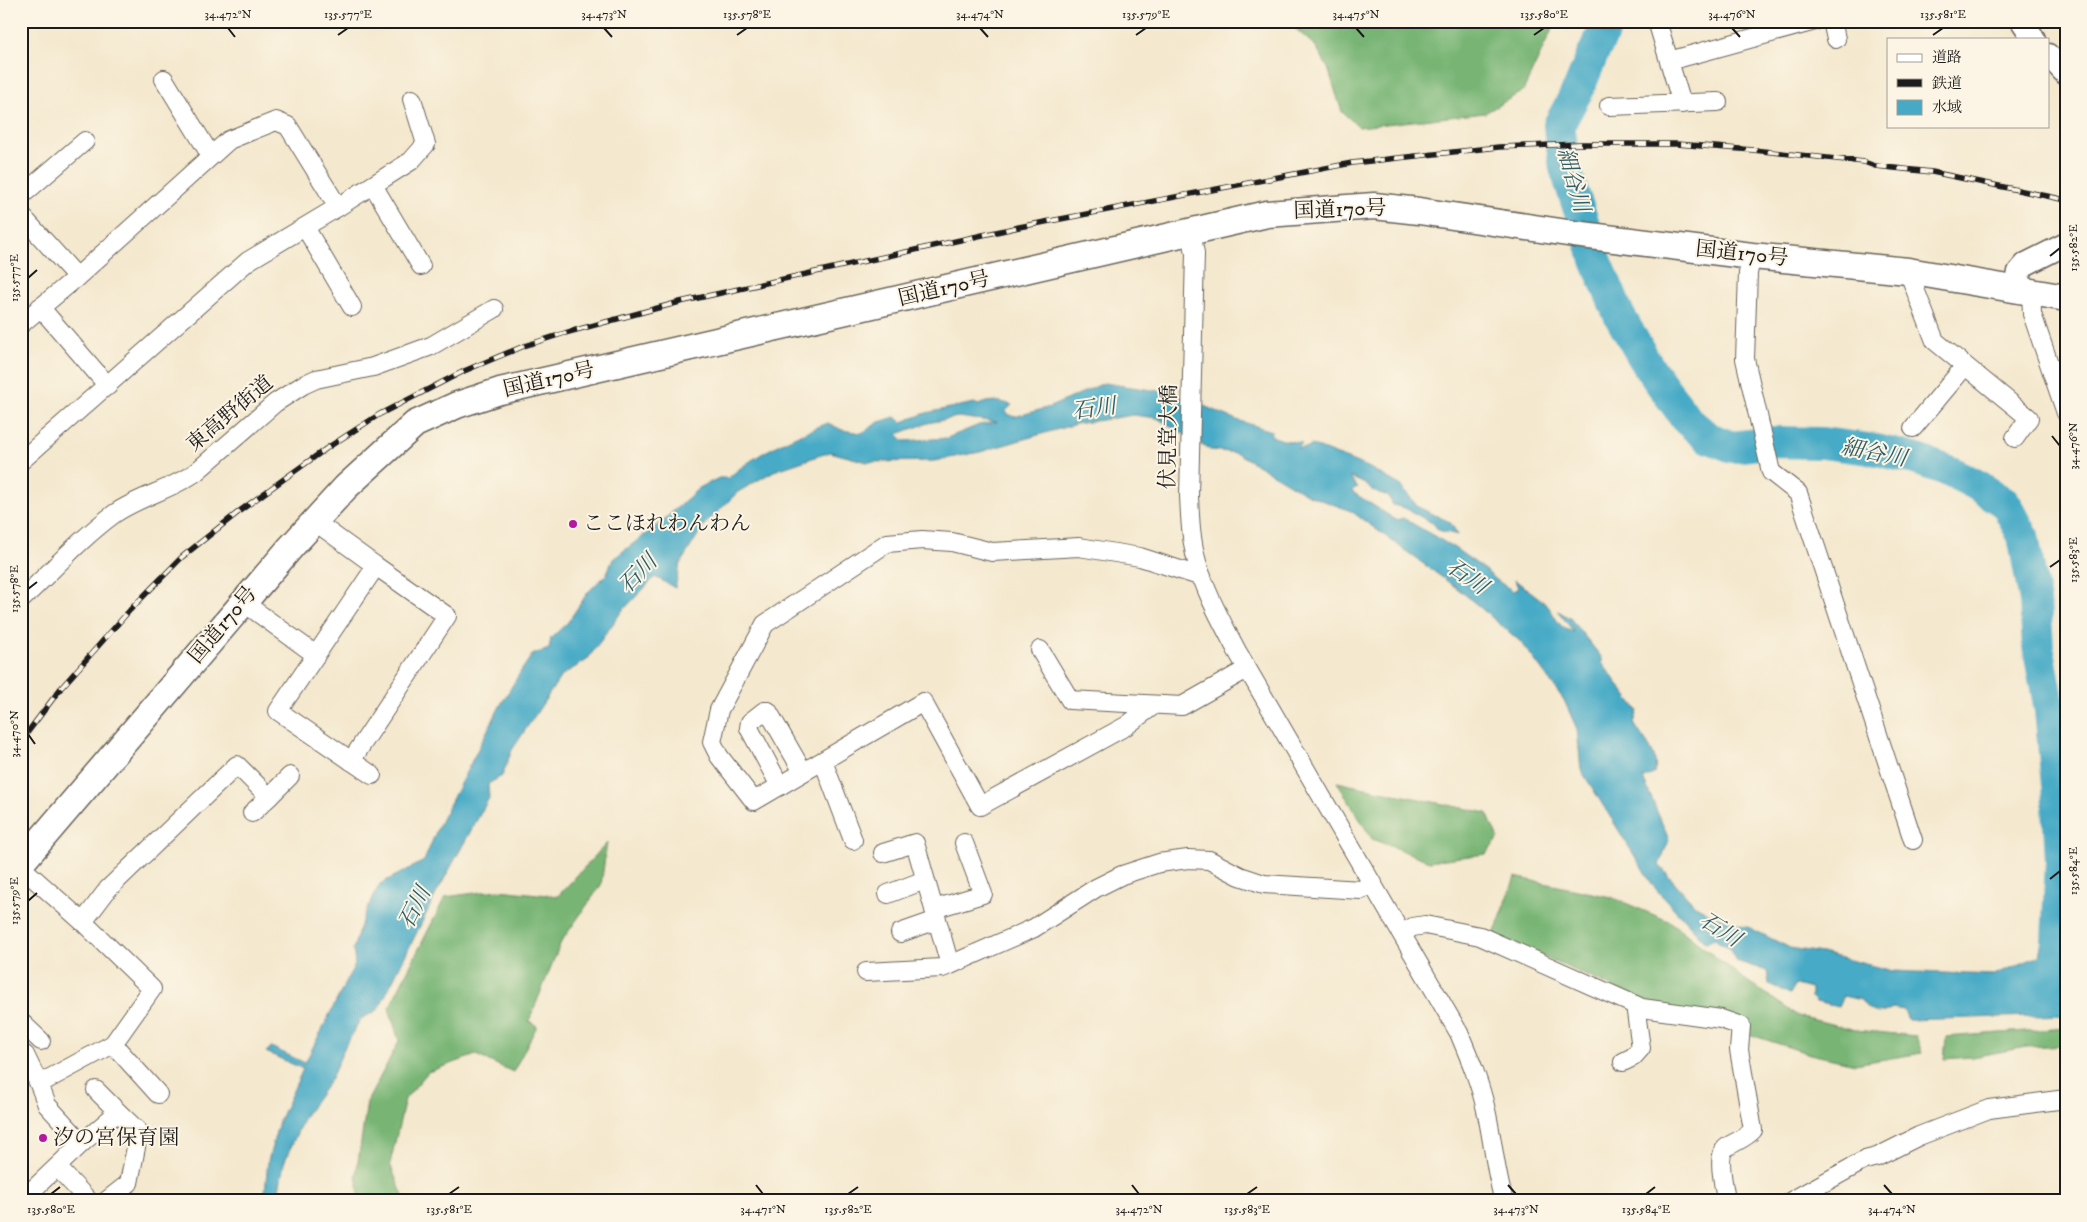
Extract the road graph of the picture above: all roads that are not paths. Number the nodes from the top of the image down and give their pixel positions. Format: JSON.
{"nodes":[{"id":1,"x":1657,"y":21,"type":"edge"},
{"id":2,"x":1815,"y":21,"type":"edge"},
{"id":3,"x":1832,"y":21,"type":"edge"},
{"id":4,"x":2022,"y":21,"type":"edge"},
{"id":5,"x":2033,"y":38,"type":"edge"},
{"id":6,"x":1836,"y":39,"type":"dead end"},
{"id":7,"x":2050,"y":57,"type":"edge"},
{"id":8,"x":1669,"y":61,"type":"junction"},
{"id":9,"x":2066,"y":74,"type":"edge"},
{"id":10,"x":164,"y":79,"type":"dead end"},
{"id":11,"x":412,"y":99,"type":"dead end"},
{"id":12,"x":1718,"y":102,"type":"dead end"},
{"id":13,"x":1682,"y":104,"type":"junction"},
{"id":14,"x":1609,"y":106,"type":"dead end"},
{"id":15,"x":85,"y":141,"type":"dead end"},
{"id":16,"x":211,"y":156,"type":"junction"},
{"id":17,"x":373,"y":185,"type":"junction"},
{"id":18,"x":21,"y":196,"type":"edge"},
{"id":19,"x":338,"y":207,"type":"junction"},
{"id":20,"x":21,"y":215,"type":"edge"},
{"id":21,"x":305,"y":227,"type":"junction"},
{"id":22,"x":1190,"y":232,"type":"junction"},
{"id":23,"x":2066,"y":244,"type":"edge"},
{"id":24,"x":1752,"y":256,"type":"junction"},
{"id":25,"x":421,"y":266,"type":"dead end"},
{"id":26,"x":1908,"y":271,"type":"junction"},
{"id":27,"x":77,"y":277,"type":"junction"},
{"id":28,"x":2023,"y":290,"type":"junction"},
{"id":29,"x":2066,"y":298,"type":"edge"},
{"id":30,"x":40,"y":307,"type":"junction"},
{"id":31,"x":352,"y":307,"type":"dead end"},
{"id":32,"x":494,"y":308,"type":"dead end"},
{"id":33,"x":21,"y":324,"type":"edge"},
{"id":34,"x":1964,"y":366,"type":"junction"},
{"id":35,"x":108,"y":386,"type":"junction"},
{"id":36,"x":2066,"y":413,"type":"edge"},
{"id":37,"x":1913,"y":428,"type":"dead end"},
{"id":38,"x":2015,"y":438,"type":"dead end"},
{"id":39,"x":21,"y":461,"type":"edge"},
{"id":40,"x":314,"y":522,"type":"junction"},
{"id":41,"x":376,"y":566,"type":"junction"},
{"id":42,"x":1199,"y":569,"type":"junction"},
{"id":43,"x":21,"y":600,"type":"edge"},
{"id":44,"x":243,"y":602,"type":"junction"},
{"id":45,"x":1040,"y":650,"type":"dead end"},
{"id":46,"x":316,"y":654,"type":"junction"},
{"id":47,"x":1247,"y":669,"type":"junction"},
{"id":48,"x":1154,"y":705,"type":"junction"},
{"id":49,"x":351,"y":761,"type":"junction"},
{"id":50,"x":823,"y":761,"type":"junction"},
{"id":51,"x":803,"y":772,"type":"junction"},
{"id":52,"x":290,"y":776,"type":"dead end"},
{"id":53,"x":372,"y":776,"type":"dead end"},
{"id":54,"x":780,"y":786,"type":"junction"},
{"id":55,"x":269,"y":797,"type":"junction"},
{"id":56,"x":252,"y":814,"type":"dead end"},
{"id":57,"x":854,"y":840,"type":"dead end"},
{"id":58,"x":1913,"y":840,"type":"dead end"},
{"id":59,"x":964,"y":843,"type":"dead end"},
{"id":60,"x":884,"y":853,"type":"dead end"},
{"id":61,"x":21,"y":865,"type":"edge"},
{"id":62,"x":925,"y":880,"type":"junction"},
{"id":63,"x":1372,"y":883,"type":"junction"},
{"id":64,"x":888,"y":894,"type":"dead end"},
{"id":65,"x":935,"y":915,"type":"junction"},
{"id":66,"x":83,"y":922,"type":"junction"},
{"id":67,"x":900,"y":933,"type":"dead end"},
{"id":68,"x":1402,"y":933,"type":"junction"},
{"id":69,"x":950,"y":965,"type":"junction"},
{"id":70,"x":866,"y":972,"type":"dead end"},
{"id":71,"x":1635,"y":1005,"type":"junction"},
{"id":72,"x":21,"y":1022,"type":"edge"},
{"id":73,"x":42,"y":1042,"type":"dead end"},
{"id":74,"x":113,"y":1044,"type":"junction"},
{"id":75,"x":21,"y":1058,"type":"edge"},
{"id":76,"x":1623,"y":1062,"type":"dead end"},
{"id":77,"x":39,"y":1084,"type":"junction"},
{"id":78,"x":96,"y":1090,"type":"dead end"},
{"id":79,"x":158,"y":1094,"type":"dead end"},
{"id":80,"x":2066,"y":1099,"type":"edge"},
{"id":81,"x":118,"y":1112,"type":"junction"},
{"id":82,"x":82,"y":1143,"type":"junction"},
{"id":83,"x":56,"y":1167,"type":"junction"},
{"id":84,"x":21,"y":1200,"type":"edge"},
{"id":85,"x":89,"y":1201,"type":"edge"},
{"id":86,"x":106,"y":1201,"type":"edge"},
{"id":87,"x":1504,"y":1201,"type":"edge"},
{"id":88,"x":1726,"y":1201,"type":"edge"},
{"id":89,"x":1790,"y":1201,"type":"edge"}],
"edges":[{"from":1,"to":8,"type":"street"},
{"from":2,"to":8,"type":"street"},
{"from":3,"to":6,"type":"street"},
{"from":4,"to":5,"type":"main road"},
{"from":7,"to":9,"type":"main road"},
{"from":8,"to":13,"type":"street"},
{"from":10,"to":16,"type":"street"},
{"from":11,"to":17,"type":"street"},
{"from":12,"to":13,"type":"street"},
{"from":13,"to":14,"type":"street"},
{"from":15,"to":18,"type":"street"},
{"from":16,"to":19,"type":"street"},
{"from":16,"to":27,"type":"street"},
{"from":17,"to":19,"type":"street"},
{"from":17,"to":25,"type":"street"},
{"from":19,"to":21,"type":"street"},
{"from":20,"to":27,"type":"street"},
{"from":21,"to":31,"type":"street"},
{"from":21,"to":35,"type":"street"},
{"from":22,"to":24,"type":"highway","name":"国道170号"},
{"from":22,"to":40,"type":"highway","name":"国道170号"},
{"from":22,"to":42,"type":"street","name":"伏見堂大橋"},
{"from":23,"to":28,"type":"main road"},
{"from":24,"to":26,"type":"highway","name":"国道170号"},
{"from":24,"to":58,"type":"street"},
{"from":26,"to":28,"type":"highway","name":"国道170号"},
{"from":26,"to":34,"type":"street"},
{"from":27,"to":30,"type":"street"},
{"from":28,"to":29,"type":"highway","name":"国道170号"},
{"from":28,"to":36,"type":"street"},
{"from":30,"to":33,"type":"street"},
{"from":30,"to":35,"type":"street"},
{"from":32,"to":43,"type":"street","name":"東高野街道"},
{"from":34,"to":37,"type":"street"},
{"from":34,"to":38,"type":"street"},
{"from":35,"to":39,"type":"street"},
{"from":40,"to":41,"type":"street"},
{"from":40,"to":44,"type":"highway","name":"国道170号"},
{"from":41,"to":46,"type":"street"},
{"from":41,"to":49,"type":"street"},
{"from":42,"to":47,"type":"street","name":"伏見堂大橋"},
{"from":42,"to":54,"type":"street"},
{"from":44,"to":46,"type":"street"},
{"from":44,"to":61,"type":"highway","name":"国道170号"},
{"from":45,"to":48,"type":"street"},
{"from":46,"to":49,"type":"street"},
{"from":47,"to":48,"type":"street"},
{"from":47,"to":63,"type":"street","name":"伏見堂大橋"},
{"from":48,"to":50,"type":"street"},
{"from":49,"to":53,"type":"street"},
{"from":50,"to":51,"type":"street"},
{"from":50,"to":57,"type":"street"},
{"from":51,"to":54,"type":"street"},
{"from":51,"to":54,"type":"street"},
{"from":52,"to":55,"type":"street"},
{"from":55,"to":56,"type":"street"},
{"from":55,"to":66,"type":"street"},
{"from":59,"to":65,"type":"street"},
{"from":60,"to":62,"type":"street"},
{"from":61,"to":66,"type":"street"},
{"from":62,"to":64,"type":"street"},
{"from":62,"to":65,"type":"street"},
{"from":63,"to":68,"type":"street","name":"伏見堂大橋"},
{"from":63,"to":69,"type":"street"},
{"from":65,"to":67,"type":"street"},
{"from":65,"to":69,"type":"street"},
{"from":66,"to":74,"type":"street"},
{"from":68,"to":71,"type":"street"},
{"from":68,"to":87,"type":"street","name":"伏見堂大橋"},
{"from":69,"to":70,"type":"street"},
{"from":71,"to":76,"type":"street"},
{"from":71,"to":88,"type":"street"},
{"from":72,"to":73,"type":"street"},
{"from":74,"to":77,"type":"street"},
{"from":74,"to":79,"type":"street"},
{"from":75,"to":77,"type":"street"},
{"from":77,"to":82,"type":"street"},
{"from":78,"to":81,"type":"street"},
{"from":80,"to":89,"type":"street"},
{"from":81,"to":82,"type":"street"},
{"from":81,"to":86,"type":"street"},
{"from":82,"to":83,"type":"street"},
{"from":83,"to":84,"type":"street"},
{"from":83,"to":85,"type":"street"}]}
